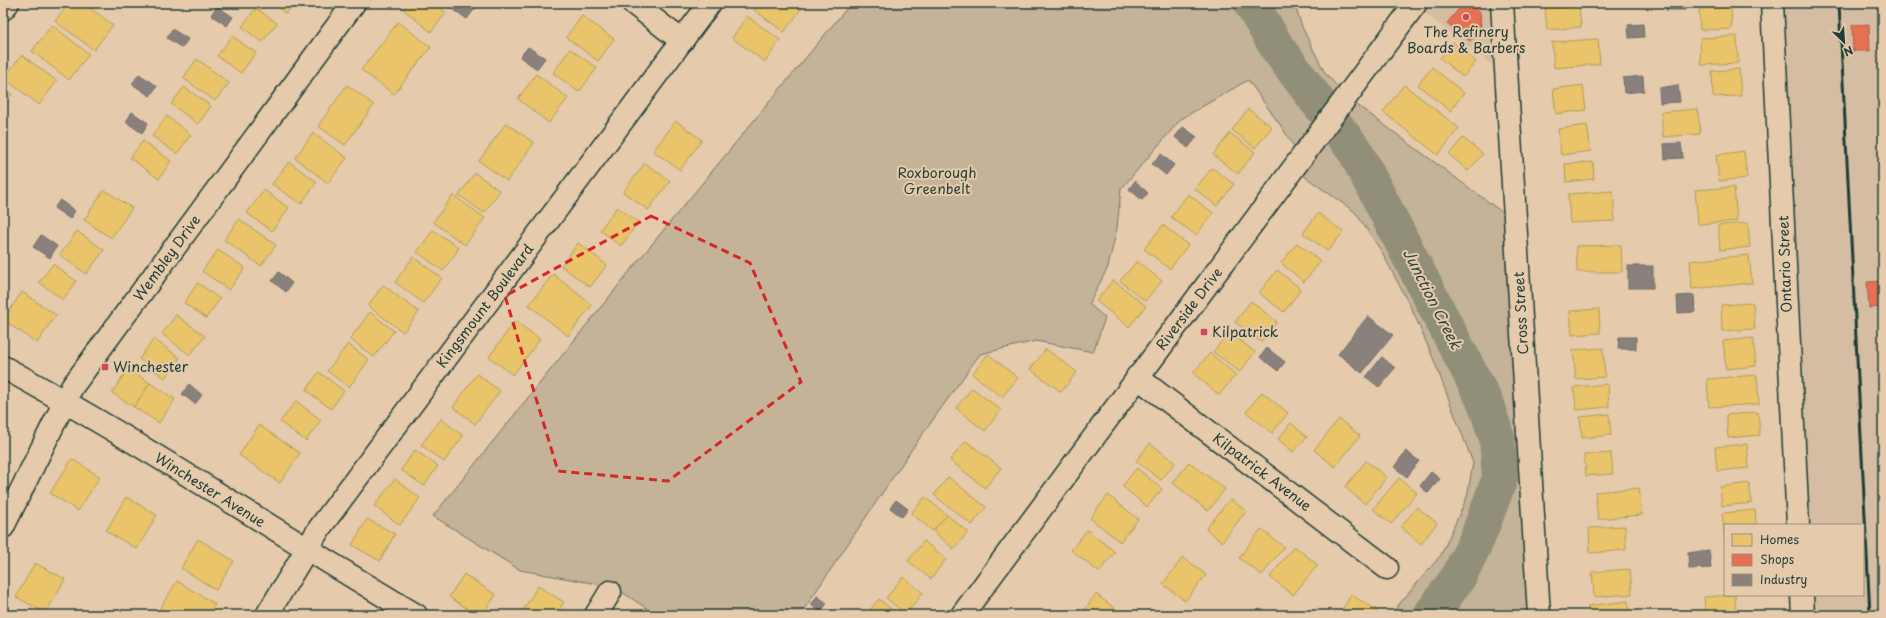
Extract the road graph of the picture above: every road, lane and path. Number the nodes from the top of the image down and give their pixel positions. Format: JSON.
{"nodes":[{"id":1,"x":8,"y":3,"type":"edge"},
{"id":2,"x":354,"y":3,"type":"edge"},
{"id":3,"x":633,"y":3,"type":"edge"},
{"id":4,"x":710,"y":3,"type":"edge"},
{"id":5,"x":1416,"y":3,"type":"edge"},
{"id":6,"x":1772,"y":3,"type":"edge"},
{"id":7,"x":1503,"y":6,"type":"edge"},
{"id":8,"x":3,"y":9,"type":"edge"},
{"id":9,"x":682,"y":41,"type":"junction"},
{"id":10,"x":3,"y":366,"type":"edge"},
{"id":11,"x":1137,"y":377,"type":"junction"},
{"id":12,"x":65,"y":401,"type":"junction"},
{"id":13,"x":1798,"y":524,"type":"edge"},
{"id":14,"x":3,"y":527,"type":"edge"},
{"id":15,"x":306,"y":550,"type":"junction"},
{"id":16,"x":1387,"y":568,"type":"dead end"},
{"id":17,"x":610,"y":592,"type":"dead end"},
{"id":18,"x":1802,"y":596,"type":"edge"},
{"id":19,"x":267,"y":615,"type":"edge"},
{"id":20,"x":416,"y":615,"type":"edge"},
{"id":21,"x":596,"y":615,"type":"edge"},
{"id":22,"x":962,"y":615,"type":"edge"},
{"id":23,"x":1539,"y":615,"type":"edge"},
{"id":24,"x":1803,"y":615,"type":"edge"}],
"edges":[{"from":1,"to":8,"type":"street"},
{"from":2,"to":12,"type":"street","name":"Wembley Drive"},
{"from":3,"to":9,"type":"street"},
{"from":4,"to":9,"type":"street","name":"Kingsmount Boulevard"},
{"from":5,"to":11,"type":"street","name":"Riverside Drive"},
{"from":6,"to":13,"type":"street","name":"Ontario Street"},
{"from":7,"to":23,"type":"street","name":"Cross Street"},
{"from":9,"to":15,"type":"street","name":"Kingsmount Boulevard"},
{"from":10,"to":12,"type":"street","name":"Winchester Avenue"},
{"from":11,"to":16,"type":"street","name":"Kilpatrick Avenue"},
{"from":11,"to":22,"type":"street","name":"Riverside Drive"},
{"from":12,"to":14,"type":"street","name":"Wembley Drive"},
{"from":12,"to":15,"type":"street","name":"Winchester Avenue"},
{"from":15,"to":19,"type":"street","name":"Kingsmount Boulevard"},
{"from":15,"to":20,"type":"street","name":"Winchester Avenue"},
{"from":17,"to":21,"type":"street"},
{"from":18,"to":24,"type":"street"}]}
